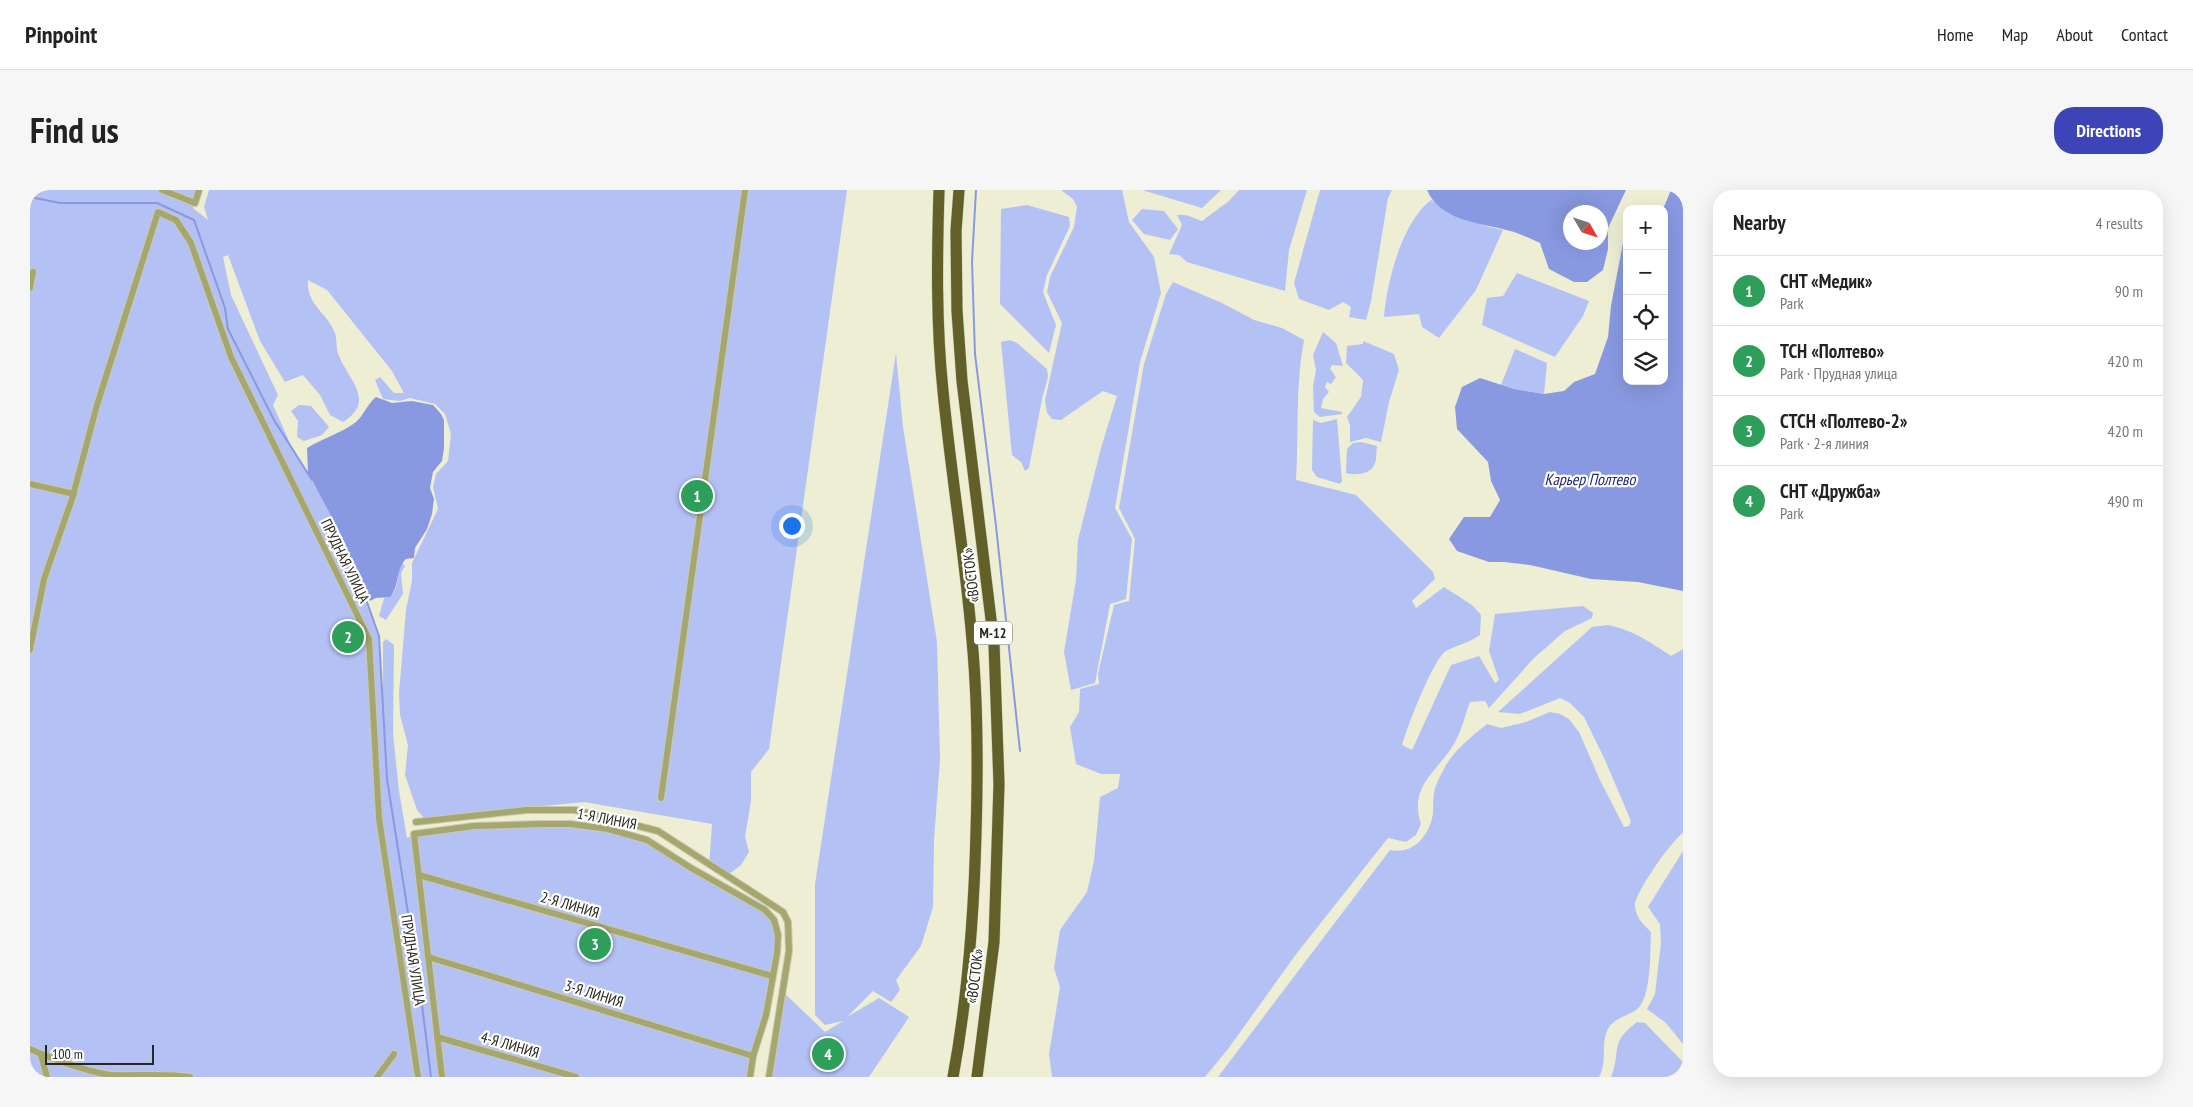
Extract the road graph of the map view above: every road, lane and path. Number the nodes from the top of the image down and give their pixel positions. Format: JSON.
{"nodes":[{"id":1,"x":162,"y":190,"type":"edge"},
{"id":2,"x":199,"y":190,"type":"edge"},
{"id":3,"x":745,"y":190,"type":"edge"},
{"id":4,"x":939,"y":190,"type":"edge"},
{"id":5,"x":959,"y":190,"type":"edge"},
{"id":6,"x":33,"y":272,"type":"dead end"},
{"id":7,"x":30,"y":288,"type":"edge"},
{"id":8,"x":30,"y":484,"type":"edge"},
{"id":9,"x":74,"y":494,"type":"junction"},
{"id":10,"x":30,"y":650,"type":"edge"},
{"id":11,"x":661,"y":798,"type":"dead end"},
{"id":12,"x":416,"y":822,"type":"dead end"},
{"id":13,"x":419,"y":874,"type":"junction"},
{"id":14,"x":428,"y":957,"type":"junction"},
{"id":15,"x":772,"y":976,"type":"junction"},
{"id":16,"x":438,"y":1037,"type":"junction"},
{"id":17,"x":30,"y":1049,"type":"edge"},
{"id":18,"x":394,"y":1054,"type":"dead end"},
{"id":19,"x":41,"y":1055,"type":"junction"},
{"id":20,"x":753,"y":1056,"type":"junction"},
{"id":21,"x":116,"y":1076,"type":"edge"},
{"id":22,"x":47,"y":1077,"type":"edge"},
{"id":23,"x":190,"y":1077,"type":"edge"},
{"id":24,"x":377,"y":1077,"type":"edge"},
{"id":25,"x":418,"y":1077,"type":"edge"},
{"id":26,"x":442,"y":1077,"type":"edge"},
{"id":27,"x":576,"y":1077,"type":"edge"},
{"id":28,"x":750,"y":1077,"type":"edge"},
{"id":29,"x":769,"y":1077,"type":"edge"},
{"id":30,"x":953,"y":1077,"type":"edge"},
{"id":31,"x":977,"y":1077,"type":"edge"}],
"edges":[{"from":1,"to":2,"type":"street"},
{"from":3,"to":11,"type":"street"},
{"from":4,"to":30,"type":"highway","name":"«ВОСТОК»","number":"М-12"},
{"from":5,"to":31,"type":"highway","name":"«ВОСТОК»","number":"М-12"},
{"from":6,"to":7,"type":"street"},
{"from":8,"to":9,"type":"street"},
{"from":9,"to":10,"type":"street"},
{"from":9,"to":25,"type":"street","name":"ПРУДНАЯ УЛИЦА"},
{"from":12,"to":29,"type":"street"},
{"from":13,"to":14,"type":"street"},
{"from":13,"to":15,"type":"street","name":"2-Я ЛИНИЯ"},
{"from":13,"to":15,"type":"street","name":"1-Я ЛИНИЯ"},
{"from":14,"to":16,"type":"street"},
{"from":14,"to":20,"type":"street","name":"3-Я ЛИНИЯ"},
{"from":15,"to":20,"type":"street","name":"1-Я ЛИНИЯ"},
{"from":16,"to":26,"type":"street"},
{"from":16,"to":27,"type":"street","name":"4-Я ЛИНИЯ"},
{"from":17,"to":19,"type":"street"},
{"from":18,"to":24,"type":"street"},
{"from":19,"to":21,"type":"street"},
{"from":19,"to":22,"type":"street"},
{"from":20,"to":28,"type":"street","name":"1-Я ЛИНИЯ"},
{"from":21,"to":23,"type":"street"}]}
